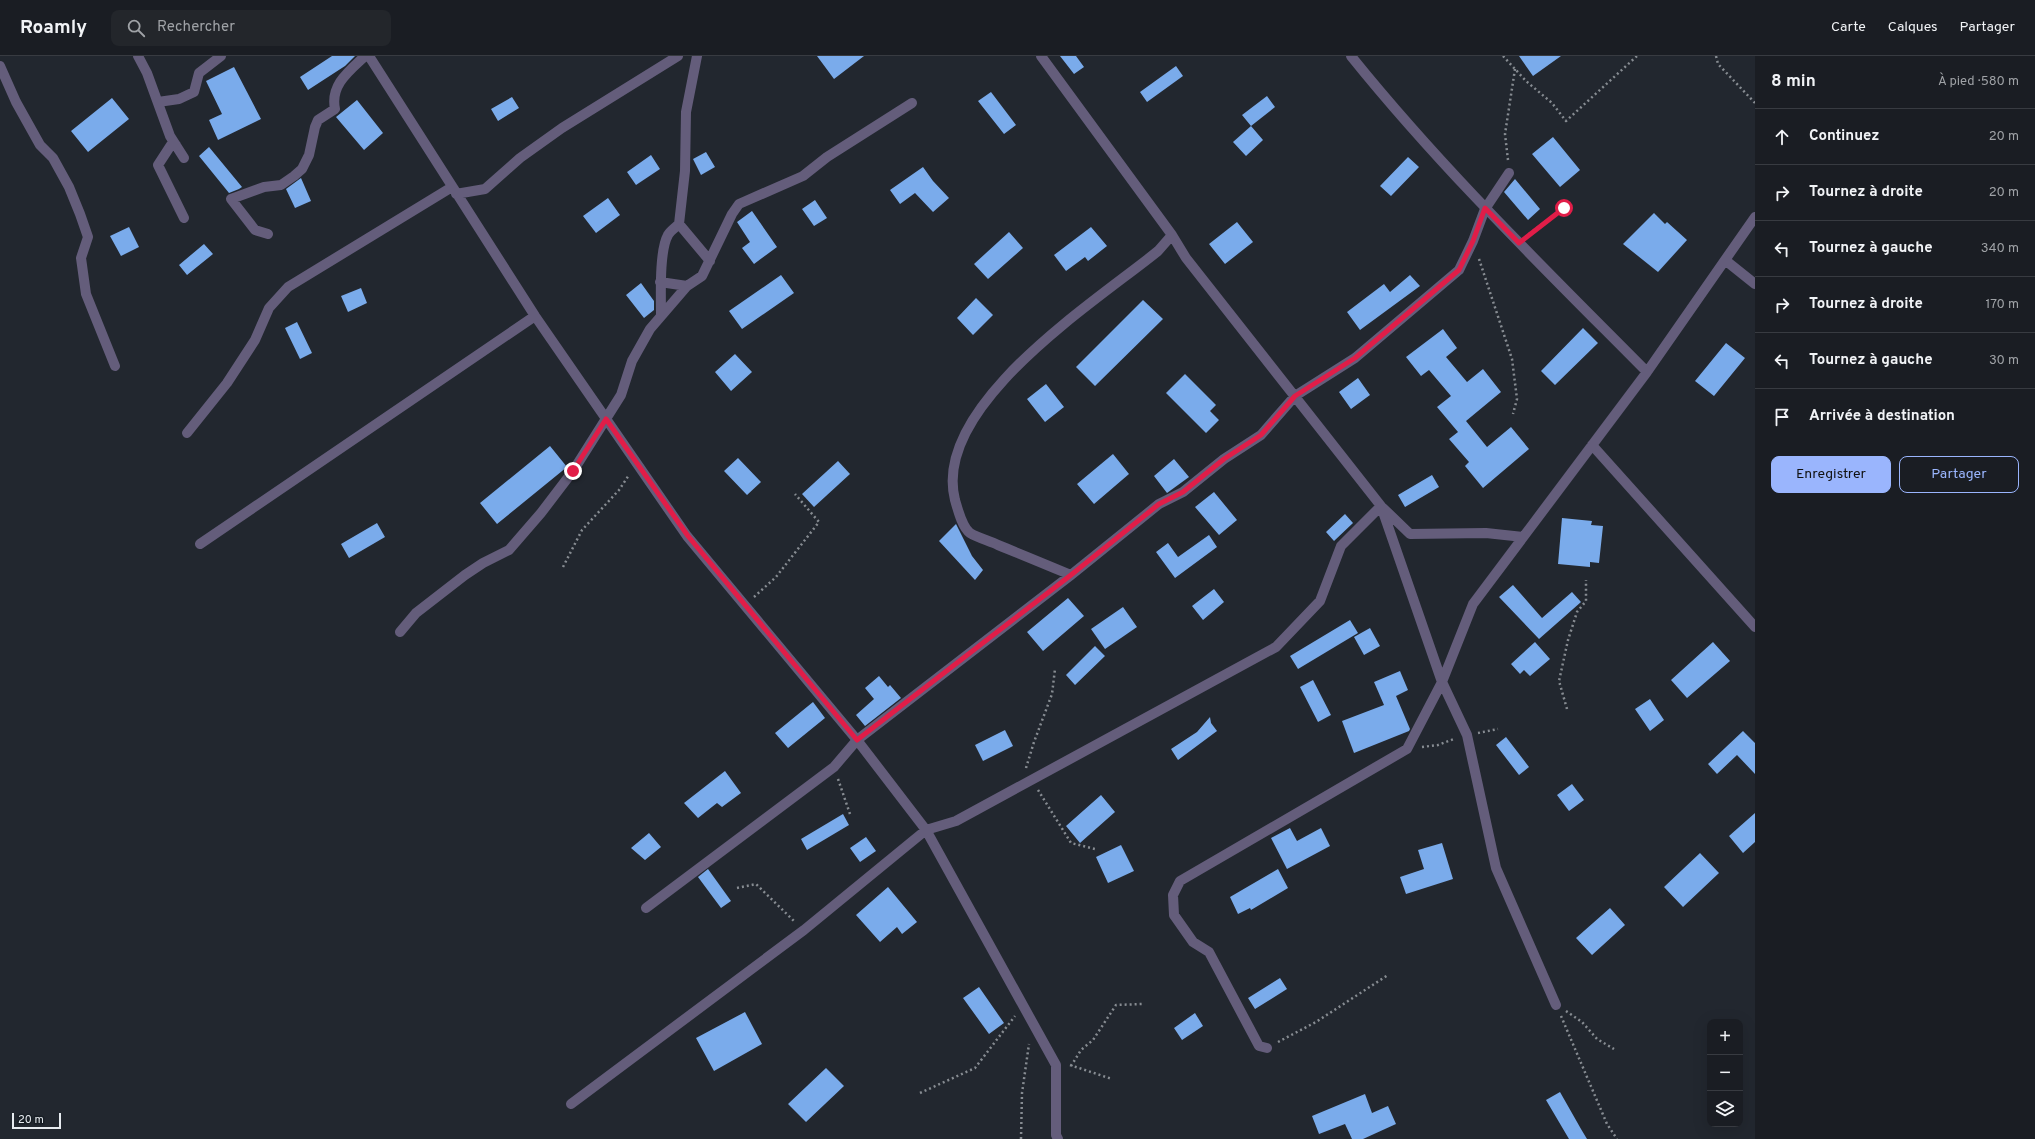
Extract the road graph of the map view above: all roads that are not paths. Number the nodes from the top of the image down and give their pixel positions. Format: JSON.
{"nodes":[{"id":1,"x":138,"y":56,"type":"edge"},
{"id":2,"x":221,"y":56,"type":"edge"},
{"id":3,"x":365,"y":56,"type":"edge"},
{"id":4,"x":369,"y":56,"type":"edge"},
{"id":5,"x":678,"y":56,"type":"edge"},
{"id":6,"x":697,"y":56,"type":"edge"},
{"id":7,"x":1041,"y":56,"type":"edge"},
{"id":8,"x":1352,"y":56,"type":"edge"},
{"id":9,"x":0,"y":66,"type":"edge"},
{"id":10,"x":158,"y":102,"type":"junction"},
{"id":11,"x":912,"y":103,"type":"dead end"},
{"id":12,"x":176,"y":145,"type":"junction"},
{"id":13,"x":184,"y":158,"type":"dead end"},
{"id":14,"x":1509,"y":172,"type":"road end"},
{"id":15,"x":454,"y":190,"type":"junction"},
{"id":16,"x":1485,"y":208,"type":"junction"},
{"id":17,"x":1755,"y":217,"type":"edge"},
{"id":18,"x":184,"y":218,"type":"dead end"},
{"id":19,"x":679,"y":224,"type":"junction"},
{"id":20,"x":268,"y":234,"type":"dead end"},
{"id":21,"x":1172,"y":235,"type":"junction"},
{"id":22,"x":710,"y":260,"type":"junction"},
{"id":23,"x":1725,"y":260,"type":"junction"},
{"id":24,"x":660,"y":282,"type":"junction"},
{"id":25,"x":1755,"y":284,"type":"edge"},
{"id":26,"x":687,"y":286,"type":"junction"},
{"id":27,"x":661,"y":315,"type":"junction"},
{"id":28,"x":535,"y":316,"type":"junction"},
{"id":29,"x":115,"y":366,"type":"dead end"},
{"id":30,"x":1647,"y":372,"type":"junction"},
{"id":31,"x":1295,"y":396,"type":"junction"},
{"id":32,"x":606,"y":419,"type":"junction"},
{"id":33,"x":187,"y":433,"type":"dead end"},
{"id":34,"x":1592,"y":445,"type":"junction"},
{"id":35,"x":1382,"y":506,"type":"junction"},
{"id":36,"x":1523,"y":537,"type":"junction"},
{"id":37,"x":200,"y":544,"type":"dead end"},
{"id":38,"x":1071,"y":575,"type":"junction"},
{"id":39,"x":1755,"y":627,"type":"edge"},
{"id":40,"x":400,"y":632,"type":"dead end"},
{"id":41,"x":1442,"y":682,"type":"junction"},
{"id":42,"x":857,"y":740,"type":"junction"},
{"id":43,"x":926,"y":830,"type":"junction"},
{"id":44,"x":646,"y":908,"type":"dead end"},
{"id":45,"x":1556,"y":1005,"type":"road end"},
{"id":46,"x":1267,"y":1048,"type":"road end"},
{"id":47,"x":571,"y":1104,"type":"dead end"},
{"id":48,"x":1058,"y":1139,"type":"edge"}],
"edges":[{"from":1,"to":10,"type":"street"},
{"from":2,"to":10,"type":"street"},
{"from":3,"to":20,"type":"street"},
{"from":4,"to":15,"type":"street"},
{"from":5,"to":15,"type":"street"},
{"from":6,"to":19,"type":"street"},
{"from":7,"to":21,"type":"street"},
{"from":8,"to":16,"type":"street"},
{"from":9,"to":29,"type":"street"},
{"from":10,"to":12,"type":"street"},
{"from":11,"to":22,"type":"street"},
{"from":12,"to":13,"type":"street"},
{"from":12,"to":18,"type":"street"},
{"from":14,"to":16,"type":"street"},
{"from":15,"to":28,"type":"street"},
{"from":15,"to":33,"type":"street"},
{"from":16,"to":30,"type":"street"},
{"from":16,"to":31,"type":"street"},
{"from":17,"to":23,"type":"street"},
{"from":19,"to":22,"type":"street"},
{"from":19,"to":24,"type":"street"},
{"from":21,"to":31,"type":"street"},
{"from":21,"to":38,"type":"street"},
{"from":22,"to":26,"type":"street"},
{"from":23,"to":25,"type":"street"},
{"from":23,"to":30,"type":"street"},
{"from":24,"to":26,"type":"street"},
{"from":24,"to":27,"type":"street"},
{"from":26,"to":27,"type":"street"},
{"from":27,"to":32,"type":"street"},
{"from":28,"to":32,"type":"street"},
{"from":28,"to":37,"type":"street"},
{"from":30,"to":34,"type":"street"},
{"from":31,"to":35,"type":"street"},
{"from":31,"to":38,"type":"street"},
{"from":32,"to":40,"type":"street"},
{"from":32,"to":42,"type":"street"},
{"from":34,"to":36,"type":"street"},
{"from":34,"to":39,"type":"street"},
{"from":35,"to":36,"type":"street"},
{"from":35,"to":41,"type":"street"},
{"from":35,"to":43,"type":"street"},
{"from":36,"to":41,"type":"street"},
{"from":38,"to":42,"type":"street"},
{"from":41,"to":45,"type":"street"},
{"from":41,"to":46,"type":"street"},
{"from":42,"to":43,"type":"street"},
{"from":42,"to":44,"type":"street"},
{"from":43,"to":47,"type":"street"},
{"from":43,"to":48,"type":"street"}]}
